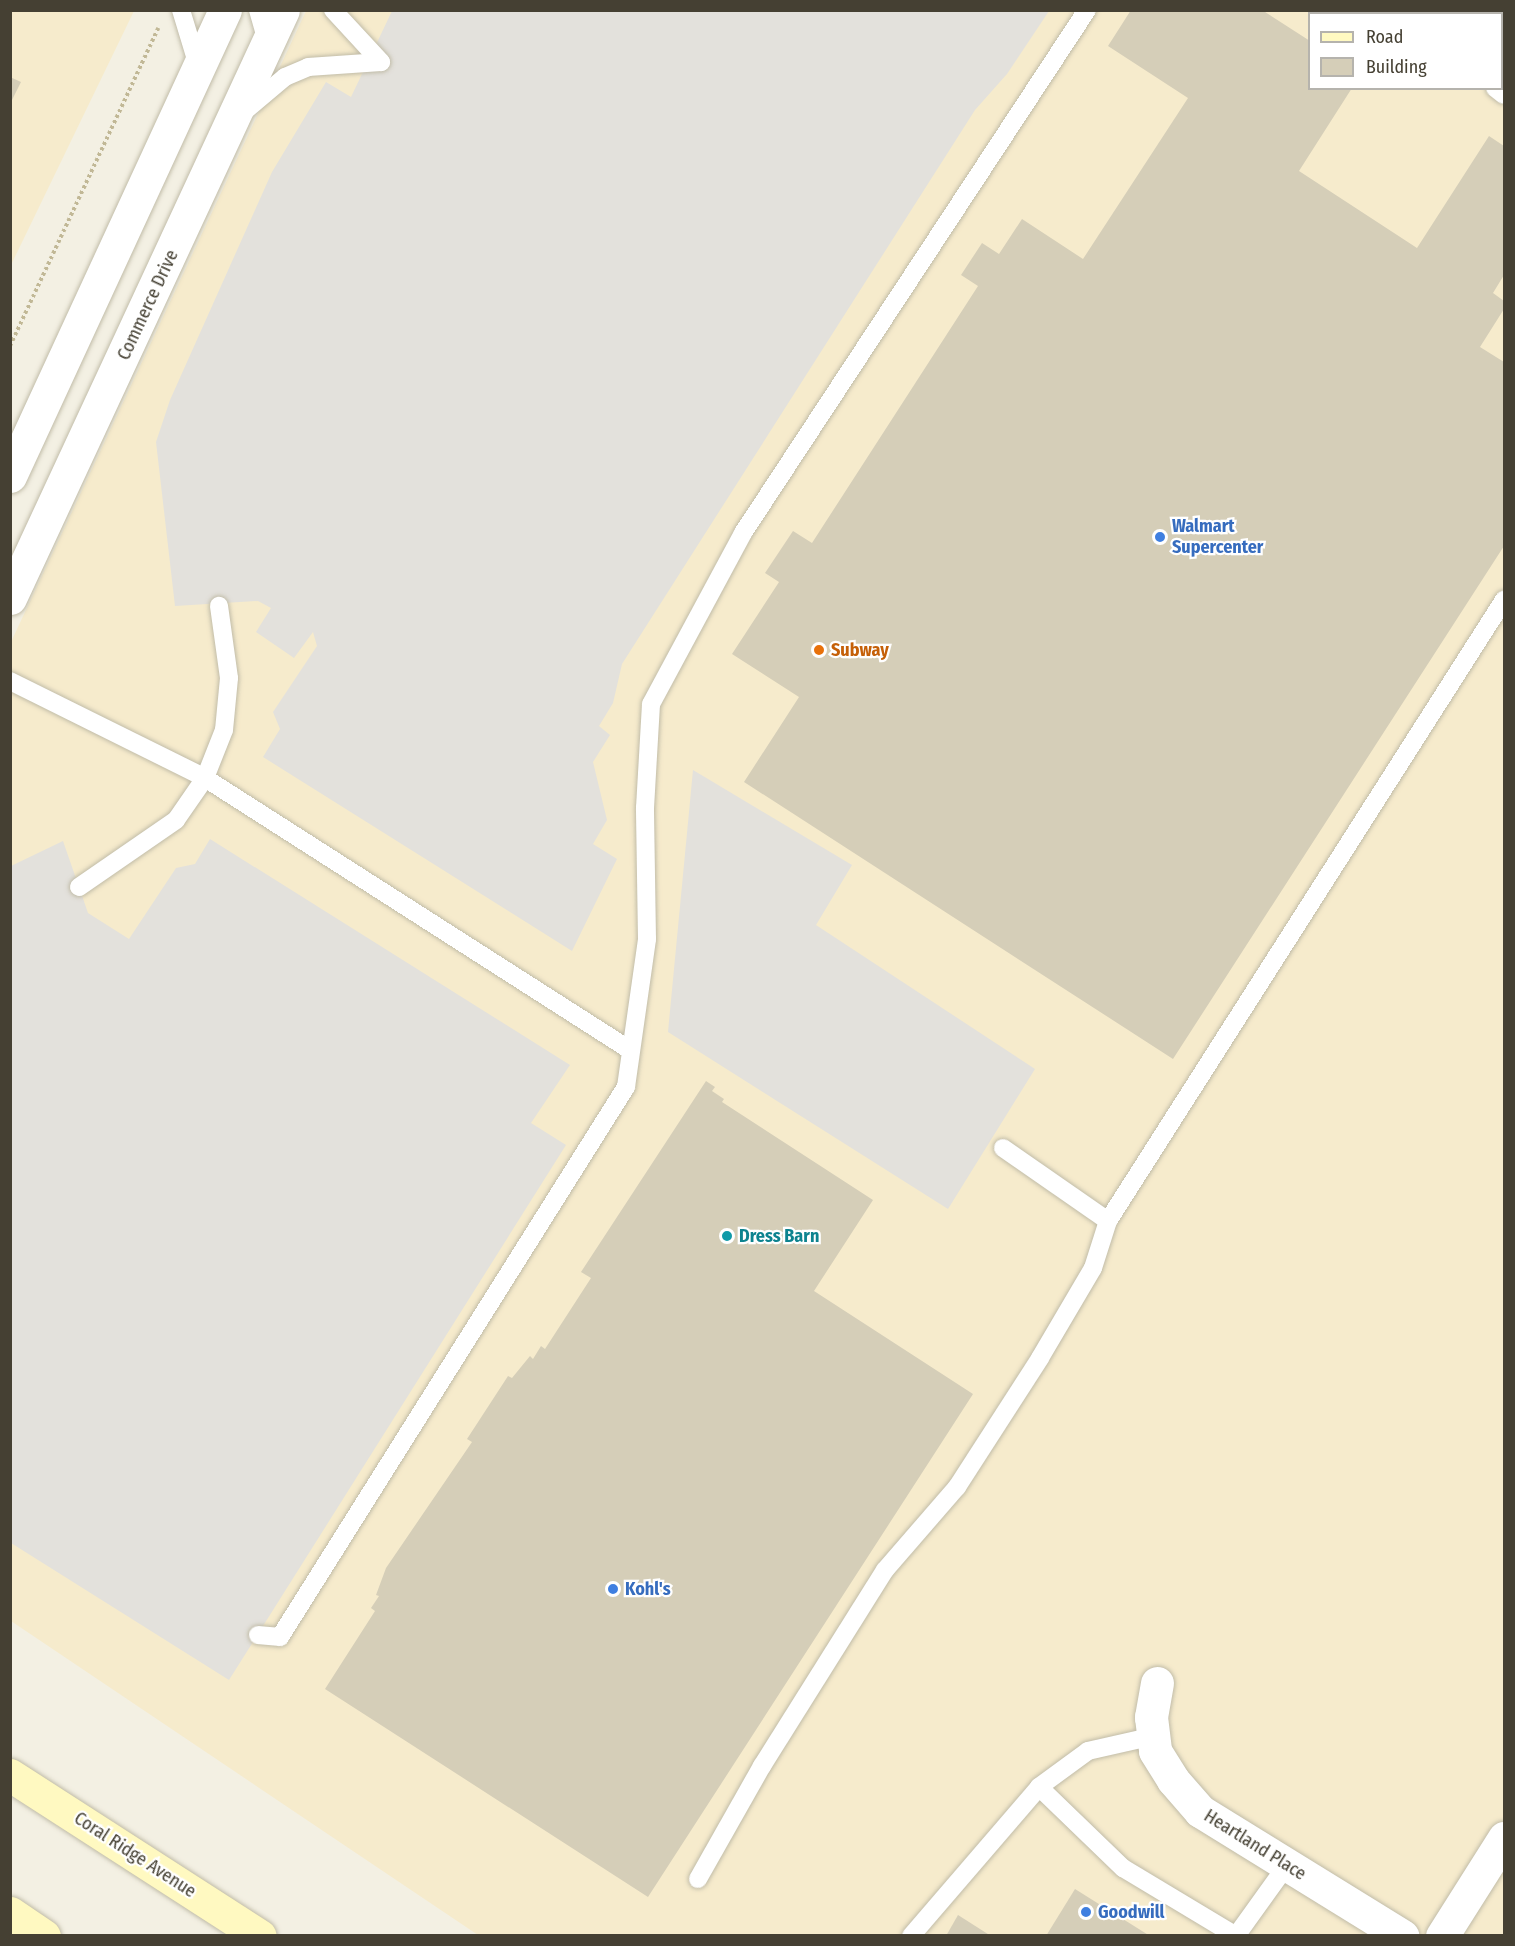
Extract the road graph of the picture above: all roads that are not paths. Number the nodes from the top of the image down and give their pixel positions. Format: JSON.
{"nodes":[{"id":1,"x":181,"y":10,"type":"edge"},
{"id":2,"x":225,"y":10,"type":"edge"},
{"id":3,"x":258,"y":10,"type":"edge"},
{"id":4,"x":283,"y":10,"type":"edge"},
{"id":5,"x":333,"y":10,"type":"edge"},
{"id":6,"x":1087,"y":10,"type":"edge"},
{"id":7,"x":267,"y":44,"type":"junction"},
{"id":8,"x":199,"y":70,"type":"junction"},
{"id":9,"x":233,"y":121,"type":"junction"},
{"id":10,"x":10,"y":476,"type":"edge"},
{"id":11,"x":10,"y":598,"type":"edge"},
{"id":12,"x":1504,"y":600,"type":"edge"},
{"id":13,"x":219,"y":606,"type":"dead end"},
{"id":14,"x":10,"y":681,"type":"edge"},
{"id":15,"x":205,"y":778,"type":"junction"},
{"id":16,"x":79,"y":887,"type":"dead end"},
{"id":17,"x":630,"y":1050,"type":"junction"},
{"id":18,"x":1003,"y":1148,"type":"dead end"},
{"id":19,"x":1108,"y":1221,"type":"junction"},
{"id":20,"x":258,"y":1635,"type":"dead end"},
{"id":21,"x":1157,"y":1683,"type":"dead end"},
{"id":22,"x":1154,"y":1736,"type":"junction"},
{"id":23,"x":10,"y":1775,"type":"edge"},
{"id":24,"x":1039,"y":1787,"type":"junction"},
{"id":25,"x":1504,"y":1838,"type":"edge"},
{"id":26,"x":1287,"y":1864,"type":"junction"},
{"id":27,"x":698,"y":1879,"type":"dead end"},
{"id":28,"x":10,"y":1913,"type":"edge"},
{"id":29,"x":33,"y":1935,"type":"edge"},
{"id":30,"x":44,"y":1935,"type":"edge"},
{"id":31,"x":260,"y":1935,"type":"edge"},
{"id":32,"x":911,"y":1935,"type":"edge"},
{"id":33,"x":1236,"y":1935,"type":"edge"},
{"id":34,"x":1401,"y":1935,"type":"edge"},
{"id":35,"x":1442,"y":1935,"type":"edge"}],
"edges":[{"from":1,"to":8,"type":"lane"},
{"from":2,"to":8,"type":"street"},
{"from":3,"to":7,"type":"lane"},
{"from":4,"to":7,"type":"street","name":"Commerce Drive"},
{"from":5,"to":9,"type":"lane"},
{"from":6,"to":17,"type":"lane"},
{"from":7,"to":9,"type":"street","name":"Commerce Drive"},
{"from":8,"to":10,"type":"street"},
{"from":9,"to":11,"type":"street","name":"Commerce Drive"},
{"from":12,"to":19,"type":"lane"},
{"from":13,"to":15,"type":"lane"},
{"from":14,"to":15,"type":"lane"},
{"from":15,"to":16,"type":"lane"},
{"from":15,"to":17,"type":"lane"},
{"from":17,"to":20,"type":"lane"},
{"from":18,"to":19,"type":"lane"},
{"from":19,"to":27,"type":"lane"},
{"from":21,"to":22,"type":"street","name":"Heartland Place"},
{"from":22,"to":24,"type":"lane"},
{"from":22,"to":26,"type":"street","name":"Heartland Place"},
{"from":23,"to":31,"type":"main road","name":"Coral Ridge Avenue"},
{"from":24,"to":32,"type":"lane"},
{"from":24,"to":33,"type":"lane"},
{"from":25,"to":35,"type":"street"},
{"from":26,"to":33,"type":"lane"},
{"from":26,"to":34,"type":"street","name":"Heartland Place"},
{"from":28,"to":29,"type":"main road"},
{"from":28,"to":30,"type":"main road"}]}
